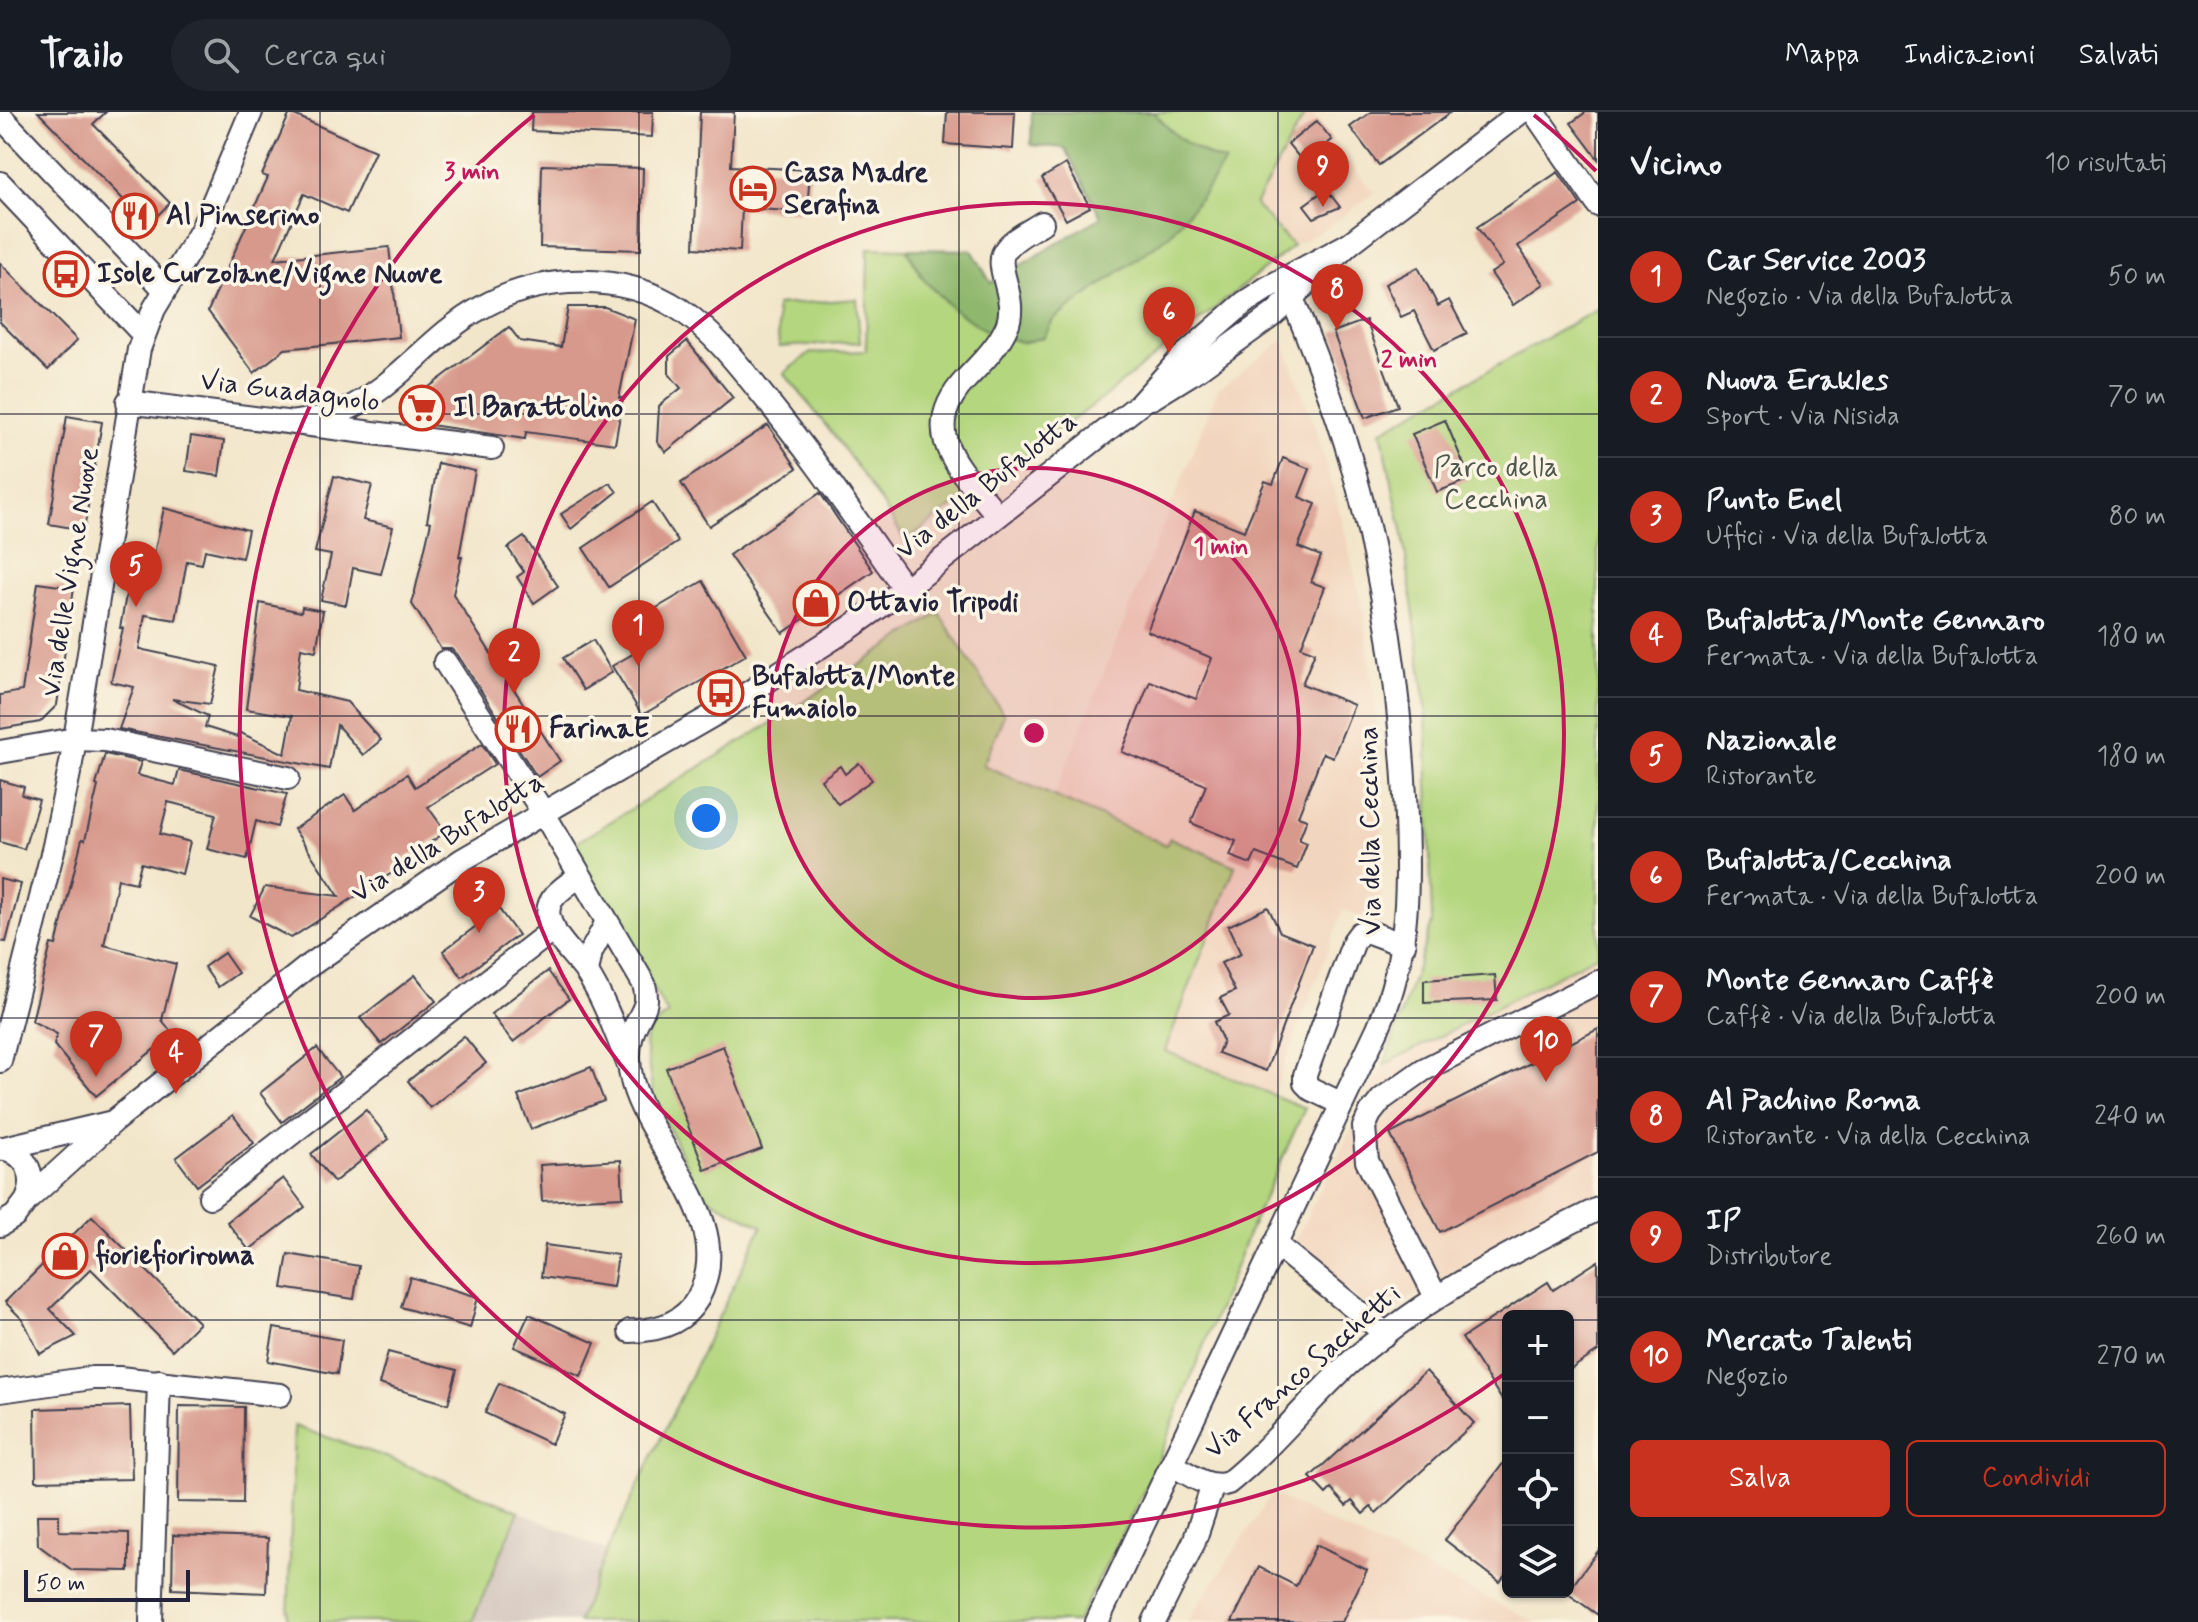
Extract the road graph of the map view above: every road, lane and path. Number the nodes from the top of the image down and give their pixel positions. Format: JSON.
{"nodes":[{"id":1,"x":251,"y":112,"type":"edge"},
{"id":2,"x":1521,"y":112,"type":"edge"},
{"id":3,"x":1534,"y":112,"type":"edge"},
{"id":4,"x":0,"y":116,"type":"edge"},
{"id":5,"x":0,"y":183,"type":"edge"},
{"id":6,"x":1598,"y":205,"type":"edge"},
{"id":7,"x":1042,"y":223,"type":"dead end"},
{"id":8,"x":1288,"y":288,"type":"junction"},
{"id":9,"x":165,"y":290,"type":"junction"},
{"id":10,"x":143,"y":334,"type":"junction"},
{"id":11,"x":128,"y":402,"type":"junction"},
{"id":12,"x":296,"y":422,"type":"junction"},
{"id":13,"x":492,"y":448,"type":"dead end"},
{"id":14,"x":997,"y":515,"type":"junction"},
{"id":15,"x":905,"y":589,"type":"junction"},
{"id":16,"x":445,"y":662,"type":"dead end"},
{"id":17,"x":75,"y":739,"type":"junction"},
{"id":18,"x":0,"y":752,"type":"edge"},
{"id":19,"x":288,"y":778,"type":"dead end"},
{"id":20,"x":543,"y":812,"type":"junction"},
{"id":21,"x":580,"y":876,"type":"junction"},
{"id":22,"x":607,"y":922,"type":"junction"},
{"id":23,"x":554,"y":929,"type":"junction"},
{"id":24,"x":1404,"y":945,"type":"junction"},
{"id":25,"x":587,"y":972,"type":"junction"},
{"id":26,"x":1598,"y":982,"type":"edge"},
{"id":27,"x":0,"y":1061,"type":"edge"},
{"id":28,"x":630,"y":1068,"type":"junction"},
{"id":29,"x":1342,"y":1104,"type":"junction"},
{"id":30,"x":114,"y":1121,"type":"junction"},
{"id":31,"x":1,"y":1148,"type":"edge"},
{"id":32,"x":210,"y":1197,"type":"dead end"},
{"id":33,"x":27,"y":1200,"type":"junction"},
{"id":34,"x":1598,"y":1209,"type":"edge"},
{"id":35,"x":1,"y":1223,"type":"edge"},
{"id":36,"x":1275,"y":1244,"type":"junction"},
{"id":37,"x":1436,"y":1297,"type":"junction"},
{"id":38,"x":630,"y":1331,"type":"dead end"},
{"id":39,"x":1386,"y":1334,"type":"junction"},
{"id":40,"x":159,"y":1381,"type":"junction"},
{"id":41,"x":0,"y":1391,"type":"edge"},
{"id":42,"x":280,"y":1395,"type":"dead end"},
{"id":43,"x":1173,"y":1465,"type":"junction"},
{"id":44,"x":1213,"y":1485,"type":"junction"},
{"id":45,"x":151,"y":1622,"type":"edge"},
{"id":46,"x":1097,"y":1622,"type":"edge"},
{"id":47,"x":1154,"y":1622,"type":"edge"}],
"edges":[{"from":1,"to":9,"type":"street","name":"Via delle Vigne Nuove"},
{"from":2,"to":8,"type":"street","name":"Via della Bufalotta"},
{"from":3,"to":6,"type":"street"},
{"from":4,"to":9,"type":"street"},
{"from":5,"to":10,"type":"street"},
{"from":7,"to":14,"type":"street"},
{"from":8,"to":14,"type":"street","name":"Via della Bufalotta"},
{"from":8,"to":24,"type":"street","name":"Via della Cecchina"},
{"from":9,"to":10,"type":"street","name":"Via delle Vigne Nuove"},
{"from":10,"to":11,"type":"street","name":"Via delle Vigne Nuove"},
{"from":11,"to":12,"type":"street","name":"Via Guadagnolo"},
{"from":11,"to":17,"type":"street","name":"Via delle Vigne Nuove"},
{"from":12,"to":13,"type":"street","name":"Via Guadagnolo"},
{"from":12,"to":15,"type":"street"},
{"from":14,"to":15,"type":"street","name":"Via della Bufalotta"},
{"from":15,"to":20,"type":"street","name":"Via della Bufalotta"},
{"from":16,"to":20,"type":"street"},
{"from":17,"to":18,"type":"street"},
{"from":17,"to":19,"type":"street"},
{"from":17,"to":27,"type":"street","name":"Via delle Vigne Nuove"},
{"from":20,"to":21,"type":"street"},
{"from":20,"to":30,"type":"street","name":"Via della Bufalotta"},
{"from":21,"to":22,"type":"street"},
{"from":21,"to":23,"type":"street"},
{"from":22,"to":25,"type":"street"},
{"from":22,"to":28,"type":"street"},
{"from":23,"to":25,"type":"street"},
{"from":23,"to":32,"type":"street"},
{"from":24,"to":29,"type":"street","name":"Via della Cecchina"},
{"from":24,"to":29,"type":"street"},
{"from":25,"to":28,"type":"street"},
{"from":26,"to":37,"type":"street"},
{"from":28,"to":38,"type":"street"},
{"from":29,"to":36,"type":"street","name":"Via della Cecchina"},
{"from":30,"to":31,"type":"street"},
{"from":30,"to":33,"type":"street","name":"Via della Bufalotta"},
{"from":31,"to":33,"type":"street"},
{"from":33,"to":35,"type":"street","name":"Via della Bufalotta"},
{"from":34,"to":37,"type":"street","name":"Via Franco Sacchetti"},
{"from":36,"to":39,"type":"street"},
{"from":36,"to":43,"type":"street","name":"Via della Cecchina"},
{"from":37,"to":39,"type":"street","name":"Via Franco Sacchetti"},
{"from":39,"to":44,"type":"street","name":"Via Franco Sacchetti"},
{"from":40,"to":41,"type":"street"},
{"from":40,"to":42,"type":"street"},
{"from":40,"to":45,"type":"street"},
{"from":43,"to":44,"type":"street","name":"Via Franco Sacchetti"},
{"from":43,"to":46,"type":"street","name":"Via della Cecchina"},
{"from":44,"to":47,"type":"street"}]}
